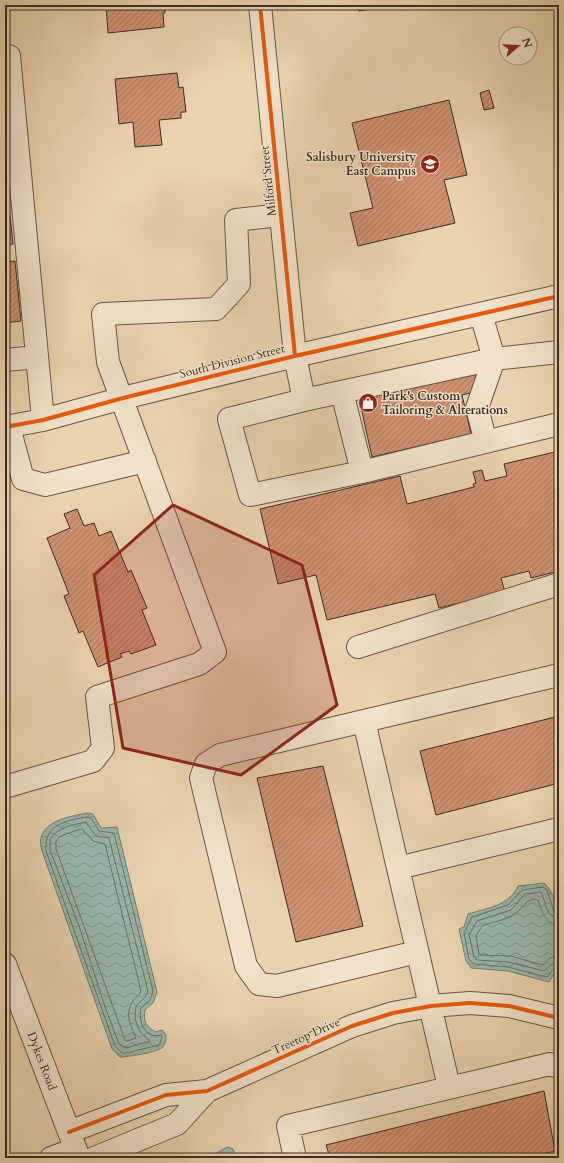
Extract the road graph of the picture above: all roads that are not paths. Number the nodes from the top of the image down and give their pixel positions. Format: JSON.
{"nodes":[{"id":1,"x":260,"y":5,"type":"edge"},
{"id":2,"x":9,"y":56,"type":"dead end"},
{"id":3,"x":12,"y":148,"type":"edge"},
{"id":4,"x":281,"y":215,"type":"junction"},
{"id":5,"x":559,"y":296,"type":"edge"},
{"id":6,"x":481,"y":314,"type":"junction"},
{"id":7,"x":559,"y":352,"type":"edge"},
{"id":8,"x":295,"y":356,"type":"junction"},
{"id":9,"x":37,"y":357,"type":"junction"},
{"id":10,"x":494,"y":359,"type":"junction"},
{"id":11,"x":5,"y":360,"type":"edge"},
{"id":12,"x":342,"y":392,"type":"junction"},
{"id":13,"x":123,"y":398,"type":"junction"},
{"id":14,"x":304,"y":400,"type":"junction"},
{"id":15,"x":43,"y":420,"type":"junction"},
{"id":16,"x":559,"y":424,"type":"edge"},
{"id":17,"x":7,"y":427,"type":"edge"},
{"id":18,"x":486,"y":442,"type":"junction"},
{"id":19,"x":145,"y":462,"type":"junction"},
{"id":20,"x":362,"y":472,"type":"junction"},
{"id":21,"x":559,"y":584,"type":"edge"},
{"id":22,"x":358,"y":647,"type":"dead end"},
{"id":23,"x":559,"y":675,"type":"edge"},
{"id":24,"x":364,"y":721,"type":"junction"},
{"id":25,"x":5,"y":787,"type":"edge"},
{"id":26,"x":559,"y":829,"type":"edge"},
{"id":27,"x":398,"y":868,"type":"junction"},
{"id":28,"x":417,"y":952,"type":"junction"},
{"id":29,"x":5,"y":964,"type":"edge"},
{"id":30,"x":431,"y":1006,"type":"junction"},
{"id":31,"x":559,"y":1018,"type":"edge"},
{"id":32,"x":559,"y":1067,"type":"edge"},
{"id":33,"x":449,"y":1087,"type":"junction"},
{"id":34,"x":207,"y":1091,"type":"junction"},
{"id":35,"x":79,"y":1149,"type":"edge"},
{"id":36,"x":51,"y":1158,"type":"edge"},
{"id":37,"x":295,"y":1158,"type":"edge"}],
"edges":[{"from":1,"to":4,"type":"street","name":"Milford Street"},
{"from":2,"to":3,"type":"street"},
{"from":3,"to":9,"type":"street"},
{"from":4,"to":8,"type":"street","name":"Milford Street"},
{"from":4,"to":13,"type":"street"},
{"from":5,"to":6,"type":"street","name":"South Division Street"},
{"from":6,"to":8,"type":"street","name":"South Division Street"},
{"from":6,"to":10,"type":"street"},
{"from":7,"to":10,"type":"street"},
{"from":8,"to":13,"type":"street","name":"South Division Street"},
{"from":8,"to":14,"type":"street","name":"Milford Street"},
{"from":9,"to":11,"type":"street"},
{"from":9,"to":15,"type":"street"},
{"from":10,"to":12,"type":"street"},
{"from":10,"to":18,"type":"street"},
{"from":12,"to":14,"type":"street"},
{"from":12,"to":20,"type":"street"},
{"from":13,"to":15,"type":"street","name":"South Division Street"},
{"from":13,"to":19,"type":"street"},
{"from":14,"to":20,"type":"street"},
{"from":15,"to":17,"type":"street","name":"South Division Street"},
{"from":16,"to":18,"type":"street"},
{"from":17,"to":19,"type":"street"},
{"from":18,"to":20,"type":"street"},
{"from":19,"to":25,"type":"street"},
{"from":21,"to":22,"type":"street"},
{"from":23,"to":24,"type":"street"},
{"from":24,"to":27,"type":"street"},
{"from":24,"to":28,"type":"street"},
{"from":26,"to":27,"type":"street"},
{"from":27,"to":28,"type":"street"},
{"from":28,"to":30,"type":"street"},
{"from":29,"to":35,"type":"street","name":"Dykes Road"},
{"from":30,"to":31,"type":"street","name":"Treetop Drive"},
{"from":30,"to":33,"type":"street"},
{"from":30,"to":34,"type":"street","name":"Treetop Drive"},
{"from":32,"to":33,"type":"street"},
{"from":33,"to":37,"type":"street"},
{"from":34,"to":35,"type":"street","name":"Treetop Drive"},
{"from":34,"to":35,"type":"street","name":"Treetop Drive"},
{"from":35,"to":36,"type":"street"}]}
